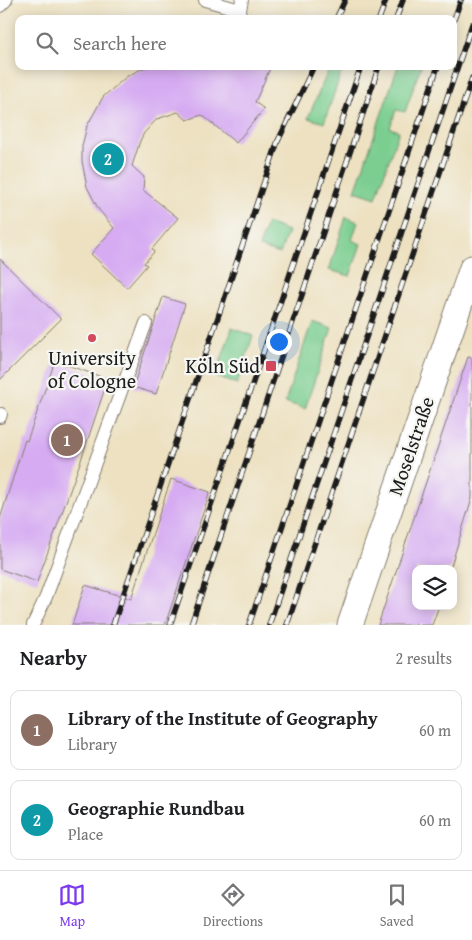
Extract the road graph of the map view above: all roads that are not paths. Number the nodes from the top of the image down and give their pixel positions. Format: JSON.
{"nodes":[{"id":1,"x":6,"y":0,"type":"edge"},
{"id":2,"x":206,"y":0,"type":"edge"},
{"id":3,"x":242,"y":0,"type":"edge"},
{"id":4,"x":0,"y":6,"type":"edge"},
{"id":5,"x":472,"y":268,"type":"edge"},
{"id":6,"x":146,"y":324,"type":"dead end"},
{"id":7,"x":33,"y":625,"type":"edge"},
{"id":8,"x":350,"y":625,"type":"edge"}],
"edges":[{"from":1,"to":4,"type":"lane"},
{"from":2,"to":3,"type":"lane"},
{"from":5,"to":8,"type":"street","name":"Moselstraße"},
{"from":6,"to":7,"type":"lane"}]}
